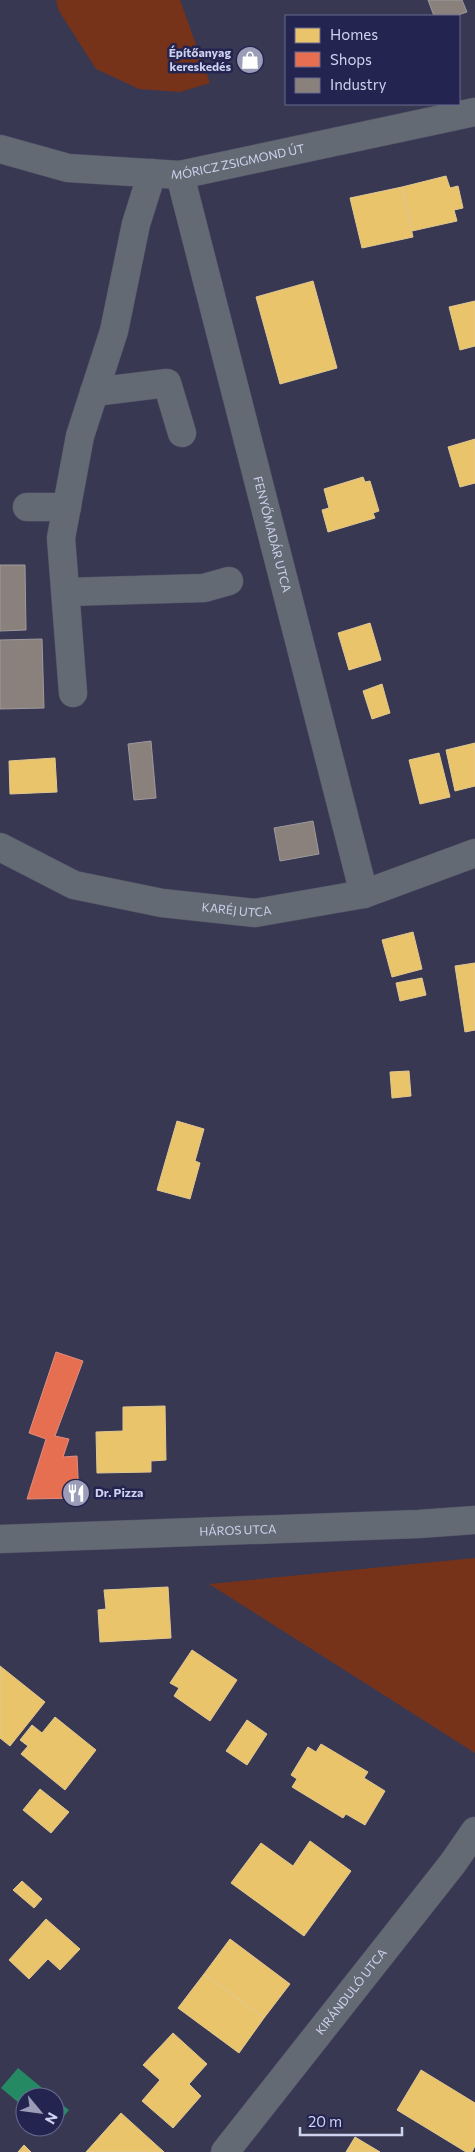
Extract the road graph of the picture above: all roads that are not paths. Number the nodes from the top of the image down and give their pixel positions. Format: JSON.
{"nodes":[{"id":1,"x":475,"y":112,"type":"edge"},
{"id":2,"x":0,"y":150,"type":"edge"},
{"id":3,"x":152,"y":174,"type":"junction"},
{"id":4,"x":180,"y":175,"type":"junction"},
{"id":5,"x":94,"y":392,"type":"junction"},
{"id":6,"x":182,"y":433,"type":"dead end"},
{"id":7,"x":27,"y":507,"type":"dead end"},
{"id":8,"x":67,"y":507,"type":"junction"},
{"id":9,"x":229,"y":581,"type":"dead end"},
{"id":10,"x":66,"y":592,"type":"junction"},
{"id":11,"x":72,"y":693,"type":"dead end"},
{"id":12,"x":0,"y":847,"type":"edge"},
{"id":13,"x":475,"y":853,"type":"edge"},
{"id":14,"x":364,"y":894,"type":"junction"},
{"id":15,"x":475,"y":1520,"type":"edge"},
{"id":16,"x":0,"y":1539,"type":"edge"},
{"id":17,"x":475,"y":1830,"type":"edge"},
{"id":18,"x":225,"y":2152,"type":"edge"}],
"edges":[{"from":1,"to":4,"type":"street","name":"MÓRICZ ZSIGMOND ÚT"},
{"from":2,"to":3,"type":"street","name":"MÓRICZ ZSIGMOND ÚT"},
{"from":3,"to":4,"type":"street","name":"MÓRICZ ZSIGMOND ÚT"},
{"from":3,"to":5,"type":"street"},
{"from":4,"to":14,"type":"street","name":"FENYŐMADÁR UTCA"},
{"from":5,"to":6,"type":"street"},
{"from":5,"to":8,"type":"street"},
{"from":7,"to":8,"type":"street"},
{"from":8,"to":10,"type":"street"},
{"from":9,"to":10,"type":"street"},
{"from":10,"to":11,"type":"street"},
{"from":12,"to":14,"type":"street","name":"KARÉJ UTCA"},
{"from":13,"to":14,"type":"street","name":"KARÉJ UTCA"},
{"from":15,"to":16,"type":"street","name":"HÁROS UTCA"},
{"from":17,"to":18,"type":"street","name":"KIRÁNDULÓ UTCA"}]}
